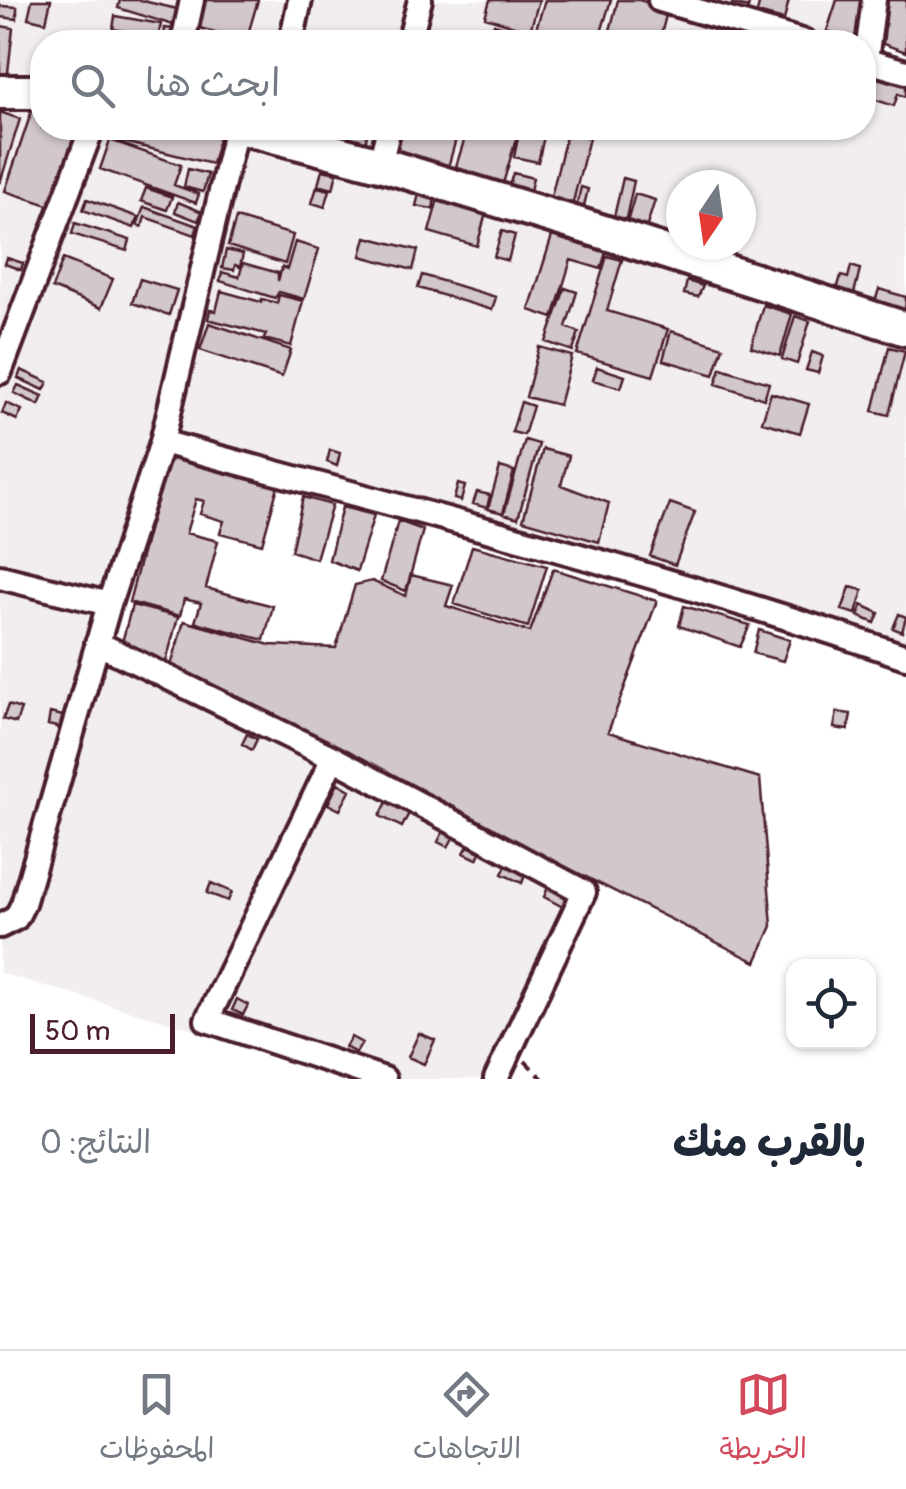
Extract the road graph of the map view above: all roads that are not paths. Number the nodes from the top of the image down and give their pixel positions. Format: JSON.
{"nodes":[{"id":1,"x":192,"y":0,"type":"edge"},
{"id":2,"x":300,"y":0,"type":"edge"},
{"id":3,"x":420,"y":0,"type":"edge"},
{"id":4,"x":660,"y":0,"type":"edge"},
{"id":5,"x":874,"y":0,"type":"edge"},
{"id":6,"x":186,"y":30,"type":"edge"},
{"id":7,"x":294,"y":30,"type":"edge"},
{"id":8,"x":412,"y":30,"type":"edge"},
{"id":9,"x":764,"y":30,"type":"edge"},
{"id":10,"x":870,"y":30,"type":"edge"},
{"id":11,"x":876,"y":63,"type":"edge"},
{"id":12,"x":906,"y":72,"type":"edge"},
{"id":13,"x":0,"y":92,"type":"edge"},
{"id":14,"x":30,"y":92,"type":"edge"},
{"id":15,"x":87,"y":140,"type":"edge"},
{"id":16,"x":252,"y":140,"type":"edge"},
{"id":17,"x":292,"y":140,"type":"edge"},
{"id":18,"x":386,"y":140,"type":"edge"},
{"id":19,"x":380,"y":164,"type":"junction"},
{"id":20,"x":906,"y":329,"type":"edge"},
{"id":21,"x":0,"y":372,"type":"edge"},
{"id":22,"x":162,"y":442,"type":"junction"},
{"id":23,"x":0,"y":577,"type":"edge"},
{"id":24,"x":108,"y":604,"type":"junction"},
{"id":25,"x":97,"y":643,"type":"junction"},
{"id":26,"x":906,"y":658,"type":"edge"},
{"id":27,"x":333,"y":758,"type":"junction"},
{"id":28,"x":0,"y":926,"type":"edge"},
{"id":29,"x":384,"y":1079,"type":"edge"},
{"id":30,"x":496,"y":1079,"type":"edge"}],
"edges":[{"from":1,"to":6,"type":"street"},
{"from":2,"to":7,"type":"street"},
{"from":3,"to":8,"type":"street"},
{"from":4,"to":9,"type":"street"},
{"from":5,"to":10,"type":"street"},
{"from":11,"to":12,"type":"street"},
{"from":13,"to":14,"type":"street"},
{"from":15,"to":21,"type":"street"},
{"from":16,"to":22,"type":"street"},
{"from":17,"to":19,"type":"street"},
{"from":18,"to":19,"type":"street"},
{"from":19,"to":20,"type":"street"},
{"from":22,"to":24,"type":"street"},
{"from":22,"to":26,"type":"street"},
{"from":23,"to":24,"type":"street"},
{"from":24,"to":25,"type":"street"},
{"from":25,"to":27,"type":"street"},
{"from":25,"to":28,"type":"street"},
{"from":27,"to":29,"type":"street"},
{"from":27,"to":30,"type":"street"}]}
